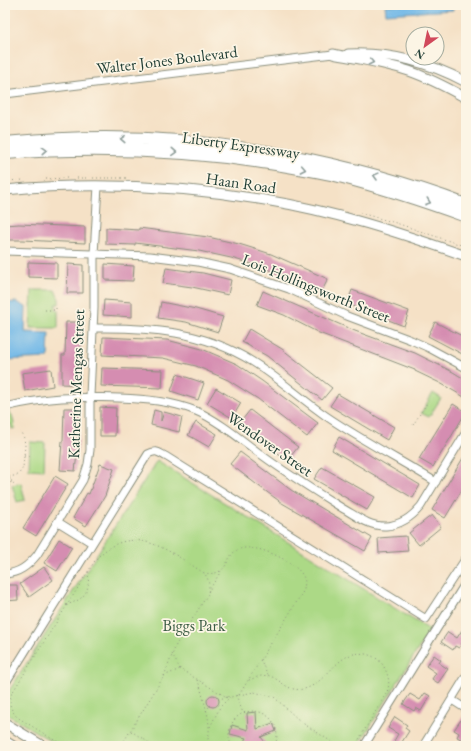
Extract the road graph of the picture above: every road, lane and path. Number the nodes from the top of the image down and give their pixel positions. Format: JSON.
{"nodes":[{"id":1,"x":333,"y":54,"type":"junction"},
{"id":2,"x":466,"y":82,"type":"edge"},
{"id":3,"x":5,"y":94,"type":"edge"},
{"id":4,"x":466,"y":98,"type":"edge"},
{"id":5,"x":5,"y":143,"type":"edge"},
{"id":6,"x":5,"y":152,"type":"edge"},
{"id":7,"x":98,"y":186,"type":"junction"},
{"id":8,"x":5,"y":190,"type":"edge"},
{"id":9,"x":466,"y":205,"type":"edge"},
{"id":10,"x":466,"y":216,"type":"edge"},
{"id":11,"x":5,"y":251,"type":"edge"},
{"id":12,"x":94,"y":254,"type":"junction"},
{"id":13,"x":466,"y":256,"type":"edge"},
{"id":14,"x":56,"y":307,"type":"dead end"},
{"id":15,"x":45,"y":310,"type":"dead end"},
{"id":16,"x":93,"y":328,"type":"junction"},
{"id":17,"x":466,"y":368,"type":"edge"},
{"id":18,"x":90,"y":396,"type":"junction"},
{"id":19,"x":427,"y":403,"type":"dead end"},
{"id":20,"x":5,"y":407,"type":"edge"},
{"id":21,"x":413,"y":425,"type":"dead end"},
{"id":22,"x":20,"y":430,"type":"dead end"},
{"id":23,"x":466,"y":432,"type":"edge"},
{"id":24,"x":24,"y":456,"type":"junction"},
{"id":25,"x":30,"y":456,"type":"dead end"},
{"id":26,"x":5,"y":463,"type":"edge"},
{"id":27,"x":9,"y":478,"type":"junction"},
{"id":28,"x":10,"y":481,"type":"junction"},
{"id":29,"x":436,"y":482,"type":"junction"},
{"id":30,"x":14,"y":484,"type":"dead end"},
{"id":31,"x":5,"y":487,"type":"edge"},
{"id":32,"x":58,"y":522,"type":"junction"},
{"id":33,"x":92,"y":543,"type":"junction"},
{"id":34,"x":466,"y":558,"type":"edge"},
{"id":35,"x":88,"y":570,"type":"junction"},
{"id":36,"x":222,"y":571,"type":"junction"},
{"id":37,"x":204,"y":573,"type":"junction"},
{"id":38,"x":5,"y":574,"type":"edge"},
{"id":39,"x":466,"y":582,"type":"edge"},
{"id":40,"x":208,"y":594,"type":"junction"},
{"id":41,"x":66,"y":605,"type":"junction"},
{"id":42,"x":172,"y":654,"type":"junction"},
{"id":43,"x":261,"y":659,"type":"junction"},
{"id":44,"x":180,"y":669,"type":"junction"},
{"id":45,"x":164,"y":676,"type":"junction"},
{"id":46,"x":270,"y":676,"type":"junction"},
{"id":47,"x":466,"y":676,"type":"edge"},
{"id":48,"x":196,"y":679,"type":"junction"},
{"id":49,"x":247,"y":681,"type":"junction"},
{"id":50,"x":5,"y":684,"type":"edge"},
{"id":51,"x":236,"y":695,"type":"junction"},
{"id":52,"x":239,"y":695,"type":"junction"},
{"id":53,"x":231,"y":697,"type":"junction"},
{"id":54,"x":218,"y":699,"type":"dead end"},
{"id":55,"x":452,"y":700,"type":"junction"},
{"id":56,"x":210,"y":705,"type":"dead end"},
{"id":57,"x":466,"y":709,"type":"edge"},
{"id":58,"x":206,"y":712,"type":"junction"},
{"id":59,"x":244,"y":713,"type":"junction"},
{"id":60,"x":5,"y":722,"type":"edge"},
{"id":61,"x":210,"y":727,"type":"junction"},
{"id":62,"x":130,"y":731,"type":"junction"},
{"id":63,"x":5,"y":741,"type":"edge"},
{"id":64,"x":12,"y":746,"type":"edge"},
{"id":65,"x":43,"y":746,"type":"edge"},
{"id":66,"x":64,"y":746,"type":"edge"},
{"id":67,"x":121,"y":746,"type":"edge"},
{"id":68,"x":154,"y":746,"type":"edge"},
{"id":69,"x":205,"y":746,"type":"edge"},
{"id":70,"x":232,"y":746,"type":"edge"},
{"id":71,"x":275,"y":746,"type":"edge"},
{"id":72,"x":338,"y":746,"type":"edge"},
{"id":73,"x":355,"y":746,"type":"edge"},
{"id":74,"x":364,"y":746,"type":"edge"},
{"id":75,"x":423,"y":746,"type":"edge"}],
"edges":[{"from":1,"to":2,"type":"street"},
{"from":1,"to":3,"type":"street","name":"Walter Jones Boulevard"},
{"from":1,"to":4,"type":"street","one_way":true},
{"from":9,"to":5,"type":"highway","name":"Liberty Expressway","one_way":true},
{"from":6,"to":10,"type":"highway","name":"Liberty Expressway","one_way":true},
{"from":7,"to":8,"type":"street","name":"Haan Road"},
{"from":7,"to":12,"type":"street","name":"Katherine Mengas Street"},
{"from":7,"to":13,"type":"street","name":"Haan Road"},
{"from":11,"to":12,"type":"street","name":"Lois Hollingsworth Street"},
{"from":12,"to":16,"type":"street","name":"Katherine Mengas Street"},
{"from":12,"to":17,"type":"street","name":"Lois Hollingsworth Street"},
{"from":14,"to":15,"type":"path"},
{"from":16,"to":18,"type":"street","name":"Katherine Mengas Street"},
{"from":16,"to":29,"type":"street"},
{"from":18,"to":20,"type":"street","name":"Wendover Street"},
{"from":18,"to":29,"type":"street","name":"Wendover Street"},
{"from":18,"to":32,"type":"street","name":"Katherine Mengas Street"},
{"from":19,"to":21,"type":"path"},
{"from":22,"to":24,"type":"path"},
{"from":23,"to":29,"type":"street","name":"Wendover Street"},
{"from":24,"to":25,"type":"path"},
{"from":24,"to":27,"type":"path"},
{"from":26,"to":27,"type":"path"},
{"from":27,"to":28,"type":"path"},
{"from":28,"to":30,"type":"path"},
{"from":28,"to":31,"type":"path"},
{"from":32,"to":33,"type":"street"},
{"from":32,"to":38,"type":"street","name":"Katherine Mengas Street"},
{"from":33,"to":34,"type":"street"},
{"from":33,"to":50,"type":"street"},
{"from":35,"to":37,"type":"path"},
{"from":35,"to":41,"type":"path"},
{"from":35,"to":41,"type":"path"},
{"from":36,"to":37,"type":"path"},
{"from":36,"to":40,"type":"path"},
{"from":36,"to":43,"type":"path"},
{"from":37,"to":40,"type":"path"},
{"from":39,"to":74,"type":"street"},
{"from":40,"to":42,"type":"path"},
{"from":41,"to":66,"type":"path"},
{"from":42,"to":44,"type":"path"},
{"from":42,"to":45,"type":"path"},
{"from":43,"to":46,"type":"path"},
{"from":43,"to":49,"type":"path"},
{"from":44,"to":45,"type":"path"},
{"from":44,"to":48,"type":"path"},
{"from":45,"to":62,"type":"path"},
{"from":46,"to":49,"type":"path"},
{"from":46,"to":73,"type":"path"},
{"from":47,"to":55,"type":"street"},
{"from":48,"to":53,"type":"path"},
{"from":48,"to":58,"type":"path"},
{"from":49,"to":52,"type":"path"},
{"from":51,"to":52,"type":"path"},
{"from":51,"to":53,"type":"path"},
{"from":51,"to":59,"type":"path"},
{"from":52,"to":72,"type":"path"},
{"from":53,"to":54,"type":"path"},
{"from":53,"to":61,"type":"path"},
{"from":55,"to":57,"type":"street"},
{"from":55,"to":75,"type":"street"},
{"from":56,"to":58,"type":"path"},
{"from":58,"to":61,"type":"path"},
{"from":59,"to":70,"type":"path"},
{"from":59,"to":71,"type":"path"},
{"from":60,"to":65,"type":"street"},
{"from":61,"to":69,"type":"path"},
{"from":62,"to":67,"type":"path"},
{"from":62,"to":68,"type":"path"},
{"from":63,"to":64,"type":"street"}]}
